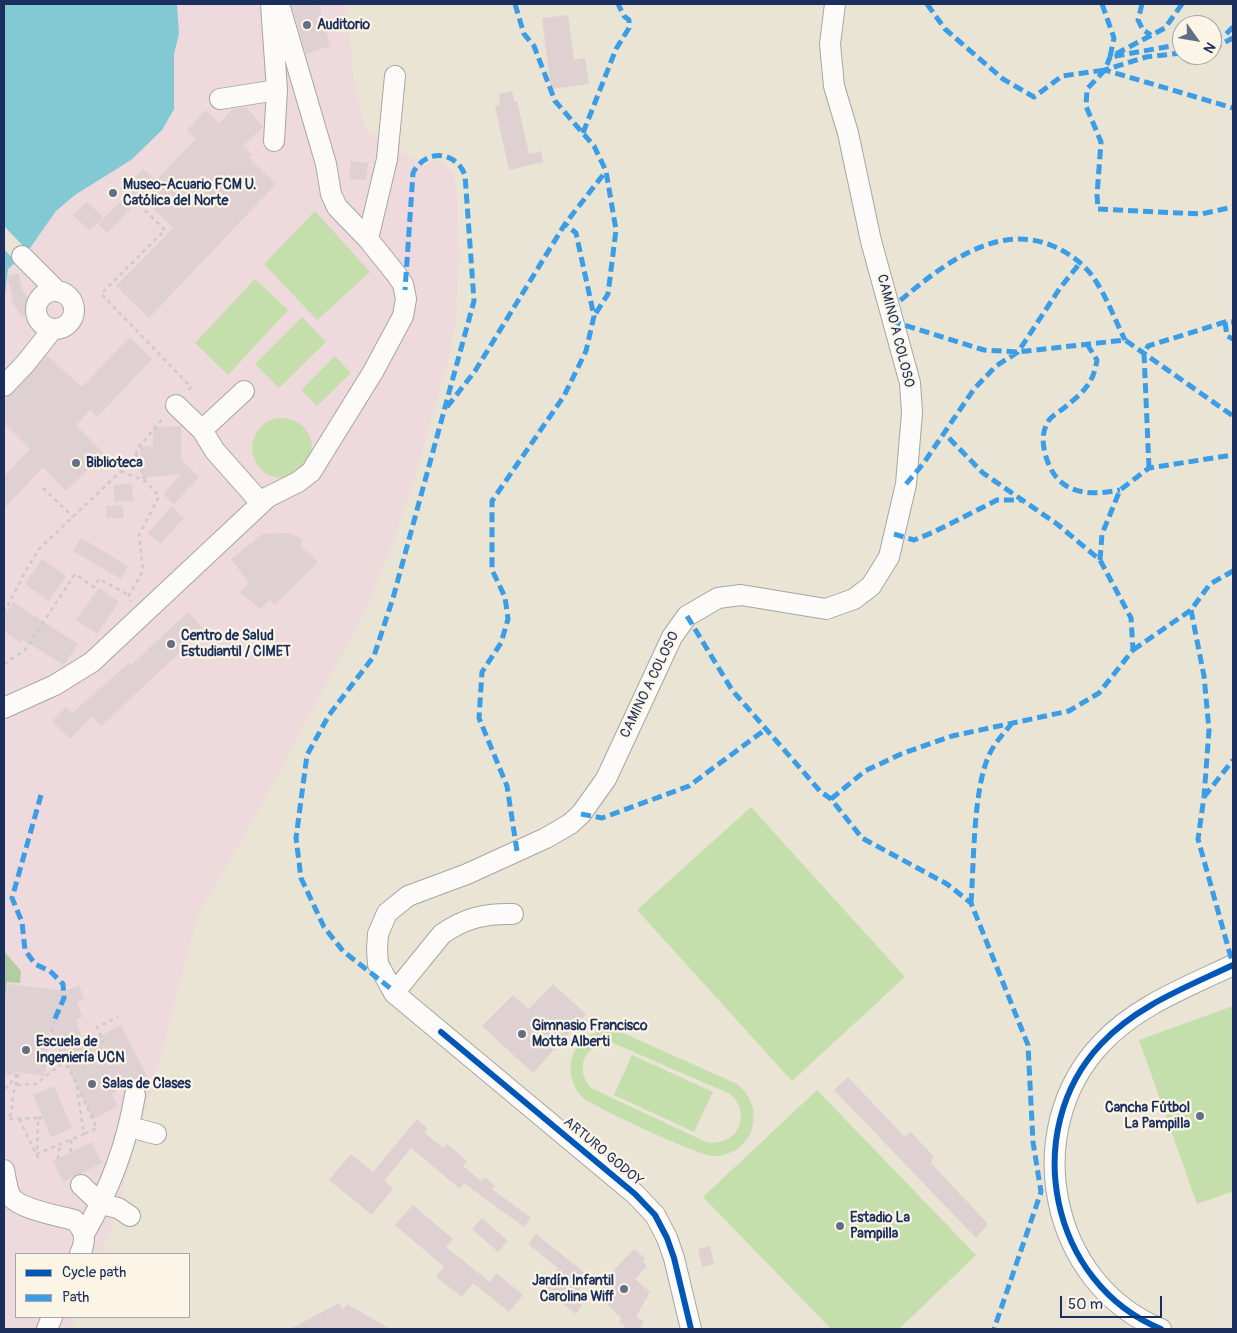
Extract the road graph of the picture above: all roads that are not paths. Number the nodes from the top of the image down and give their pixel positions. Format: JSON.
{"nodes":[{"id":1,"x":271,"y":4,"type":"edge"},
{"id":2,"x":279,"y":4,"type":"edge"},
{"id":3,"x":835,"y":4,"type":"edge"},
{"id":4,"x":395,"y":76,"type":"dead end"},
{"id":5,"x":277,"y":90,"type":"junction"},
{"id":6,"x":220,"y":99,"type":"dead end"},
{"id":7,"x":274,"y":141,"type":"dead end"},
{"id":8,"x":368,"y":239,"type":"junction"},
{"id":9,"x":22,"y":256,"type":"dead end"},
{"id":10,"x":57,"y":290,"type":"junction"},
{"id":11,"x":52,"y":330,"type":"junction"},
{"id":12,"x":4,"y":386,"type":"edge"},
{"id":13,"x":244,"y":391,"type":"dead end"},
{"id":14,"x":176,"y":406,"type":"road end"},
{"id":15,"x":202,"y":430,"type":"junction"},
{"id":16,"x":261,"y":504,"type":"junction"},
{"id":17,"x":4,"y":708,"type":"edge"},
{"id":18,"x":513,"y":914,"type":"dead end"},
{"id":19,"x":1233,"y":965,"type":"edge"},
{"id":20,"x":394,"y":993,"type":"junction"},
{"id":21,"x":441,"y":1032,"type":"joint"},
{"id":22,"x":135,"y":1095,"type":"dead end"},
{"id":23,"x":130,"y":1127,"type":"junction"},
{"id":24,"x":156,"y":1134,"type":"dead end"},
{"id":25,"x":4,"y":1170,"type":"edge"},
{"id":26,"x":81,"y":1185,"type":"dead end"},
{"id":27,"x":101,"y":1204,"type":"junction"},
{"id":28,"x":130,"y":1216,"type":"dead end"},
{"id":29,"x":84,"y":1234,"type":"junction"},
{"id":30,"x":80,"y":1253,"type":"edge"},
{"id":31,"x":1127,"y":1310,"type":"junction"},
{"id":32,"x":691,"y":1329,"type":"edge"},
{"id":33,"x":1134,"y":1329,"type":"edge"},
{"id":34,"x":1162,"y":1329,"type":"edge"}],
"edges":[{"from":1,"to":5,"type":"street"},
{"from":2,"to":8,"type":"street"},
{"from":3,"to":20,"type":"street","name":"CAMINO A COLOSO"},
{"from":4,"to":8,"type":"street"},
{"from":5,"to":6,"type":"street"},
{"from":5,"to":7,"type":"street"},
{"from":8,"to":16,"type":"street"},
{"from":9,"to":10,"type":"street"},
{"from":10,"to":11,"type":"street"},
{"from":10,"to":11,"type":"street"},
{"from":11,"to":12,"type":"street"},
{"from":13,"to":15,"type":"street"},
{"from":14,"to":15,"type":"street"},
{"from":15,"to":16,"type":"street"},
{"from":16,"to":17,"type":"street"},
{"from":18,"to":20,"type":"street"},
{"from":19,"to":31,"type":"street"},
{"from":20,"to":21,"type":"street","name":"CAMINO A COLOSO"},
{"from":21,"to":32,"type":"street","name":"ARTURO GODOY"},
{"from":22,"to":23,"type":"street"},
{"from":23,"to":24,"type":"street"},
{"from":23,"to":27,"type":"street"},
{"from":25,"to":29,"type":"street"},
{"from":26,"to":27,"type":"street"},
{"from":27,"to":28,"type":"street"},
{"from":27,"to":29,"type":"street"},
{"from":29,"to":30,"type":"street"},
{"from":31,"to":33,"type":"street"},
{"from":31,"to":34,"type":"street"}]}
